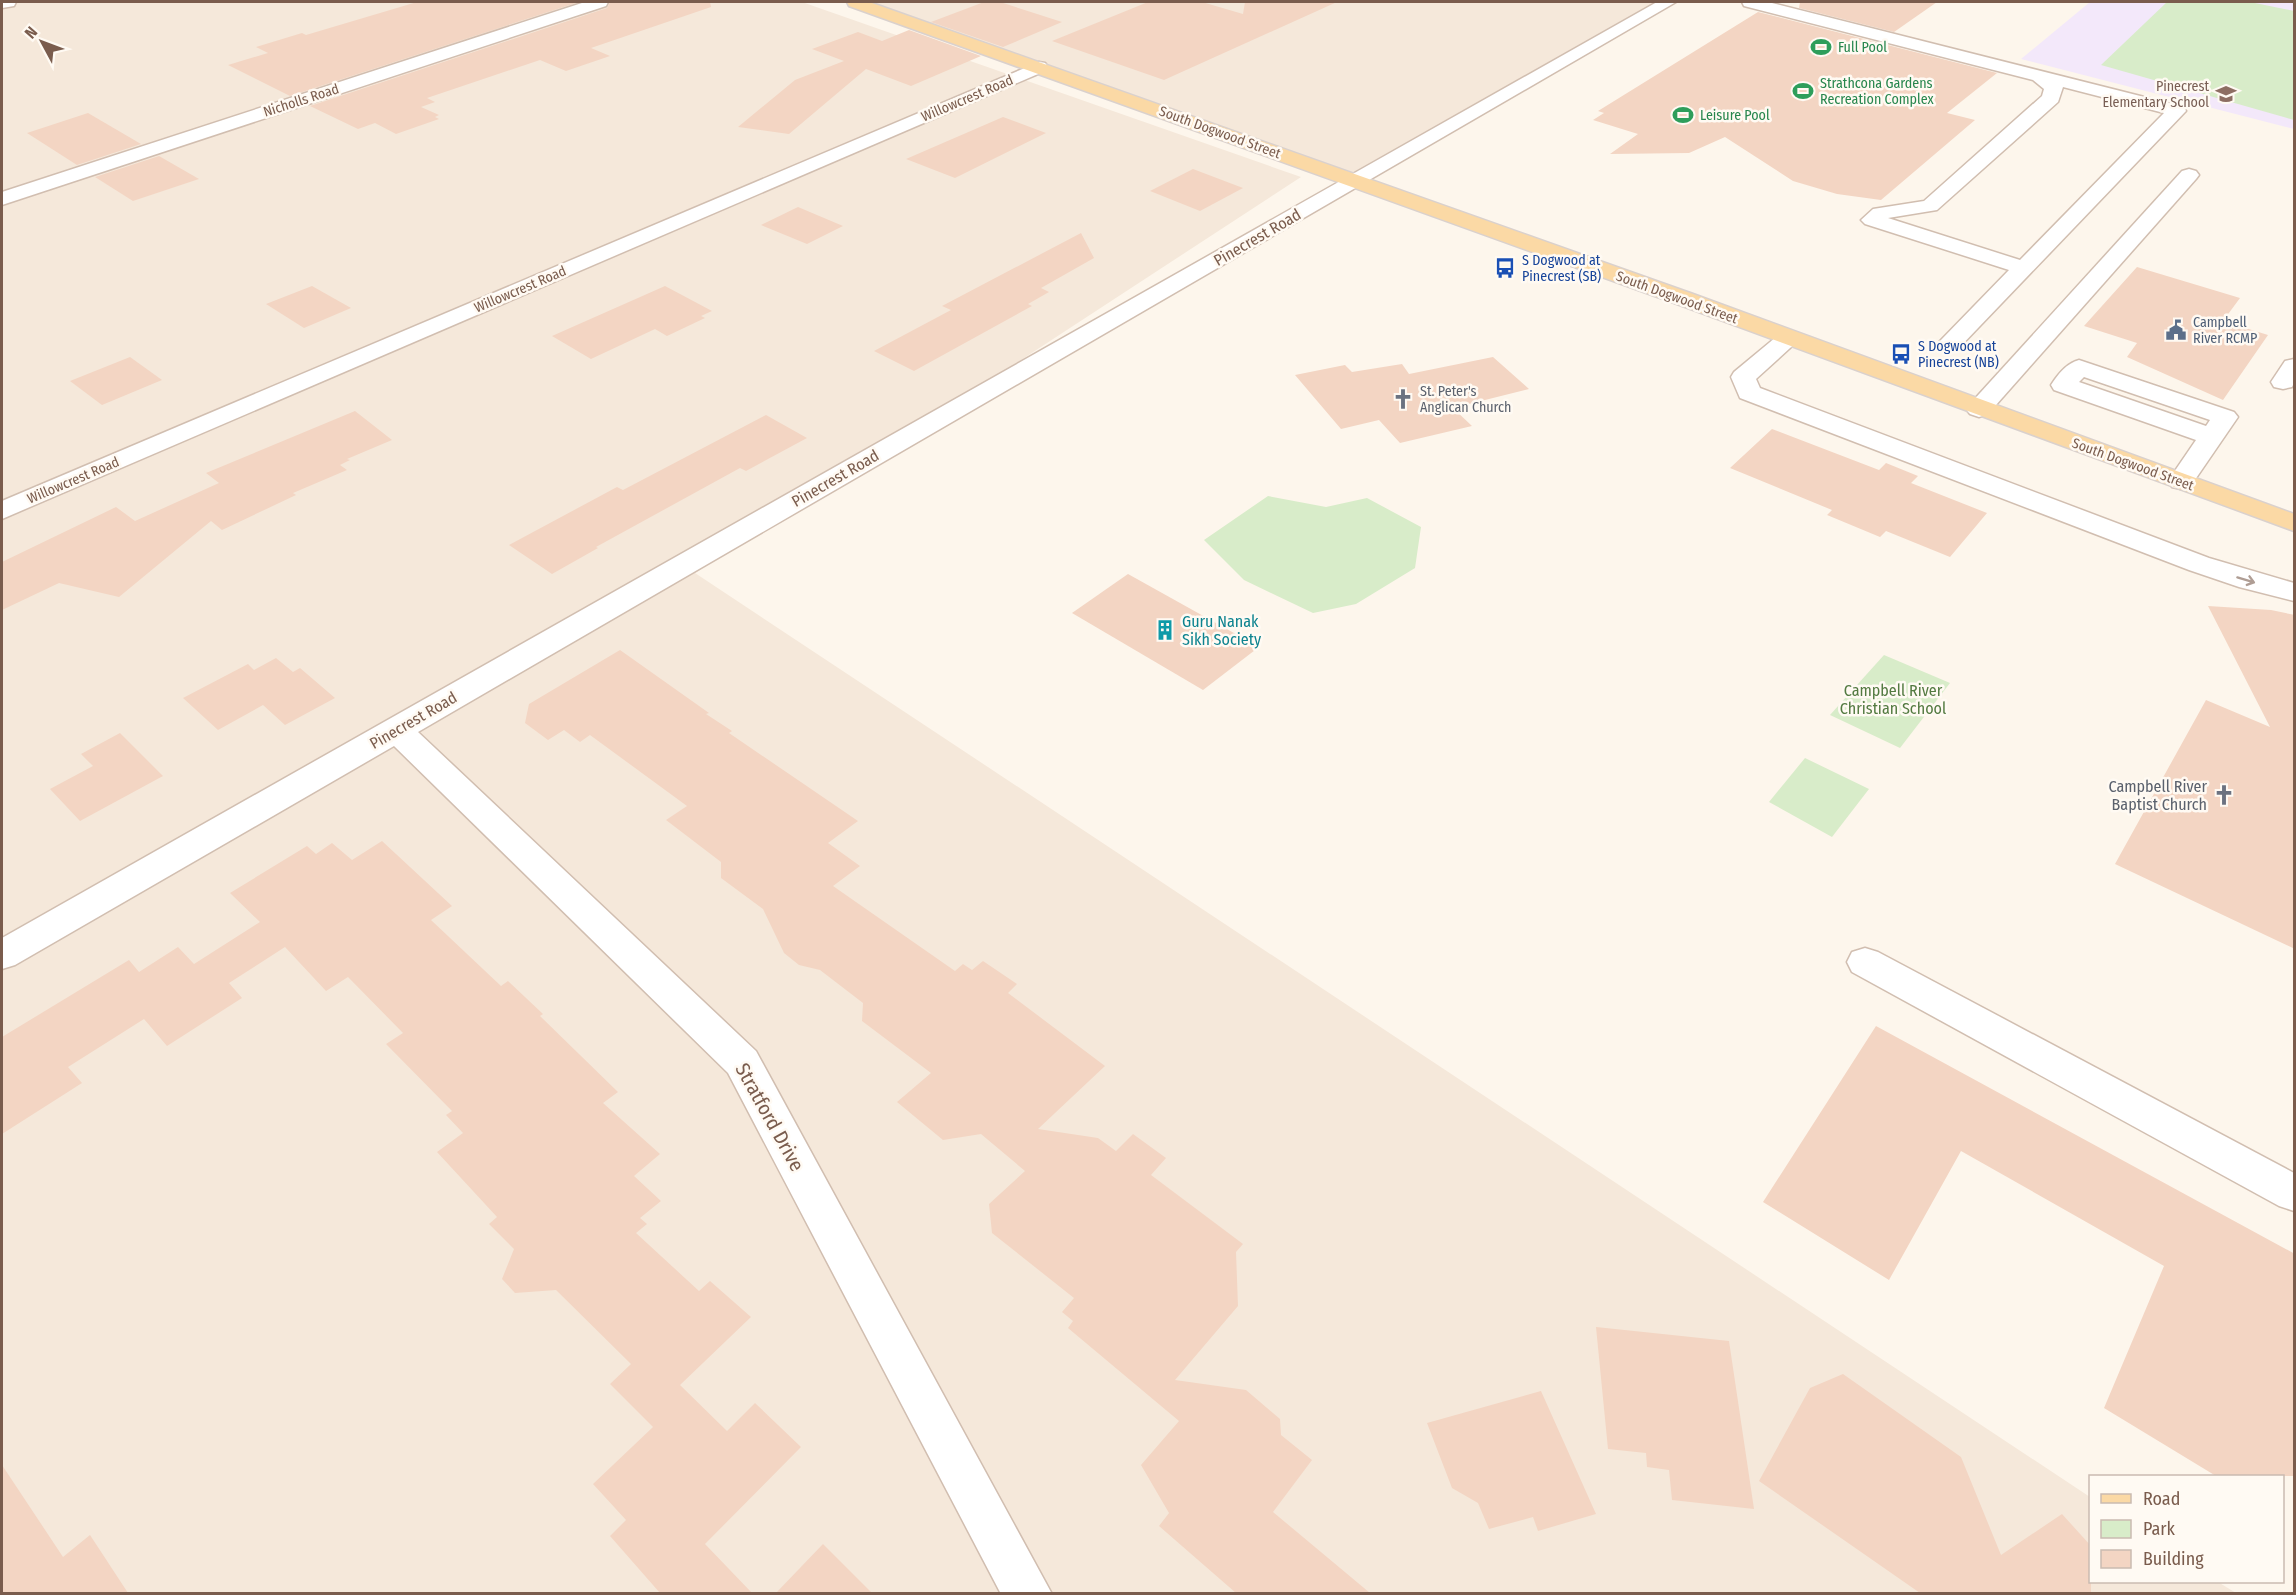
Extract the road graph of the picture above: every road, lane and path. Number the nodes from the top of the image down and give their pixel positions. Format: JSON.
{"nodes":[{"id":1,"x":8,"y":2,"type":"edge"},
{"id":2,"x":600,"y":2,"type":"edge"},
{"id":3,"x":855,"y":2,"type":"edge"},
{"id":4,"x":1668,"y":2,"type":"edge"},
{"id":5,"x":1750,"y":2,"type":"edge"},
{"id":6,"x":2,"y":3,"type":"edge"},
{"id":7,"x":1039,"y":67,"type":"junction"},
{"id":8,"x":2038,"y":75,"type":"junction"},
{"id":9,"x":2189,"y":175,"type":"dead end"},
{"id":10,"x":1356,"y":180,"type":"junction"},
{"id":11,"x":2,"y":199,"type":"edge"},
{"id":12,"x":2024,"y":268,"type":"junction"},
{"id":13,"x":1789,"y":338,"type":"junction"},
{"id":14,"x":1948,"y":346,"type":"dead end"},
{"id":15,"x":1979,"y":409,"type":"junction"},
{"id":16,"x":2212,"y":436,"type":"junction"},
{"id":17,"x":2181,"y":481,"type":"junction"},
{"id":18,"x":2,"y":511,"type":"edge"},
{"id":19,"x":2295,"y":523,"type":"edge"},
{"id":20,"x":2295,"y":592,"type":"edge"},
{"id":21,"x":396,"y":729,"type":"junction"},
{"id":22,"x":2,"y":955,"type":"edge"},
{"id":23,"x":1865,"y":963,"type":"dead end"},
{"id":24,"x":2295,"y":1193,"type":"edge"},
{"id":25,"x":1028,"y":1593,"type":"edge"}],
"edges":[{"from":1,"to":6,"type":"street"},
{"from":2,"to":11,"type":"street","name":"Nicholls Road"},
{"from":3,"to":7,"type":"main road","name":"South Dogwood Street"},
{"from":4,"to":10,"type":"street","name":"Pinecrest Road"},
{"from":5,"to":8,"type":"street"},
{"from":7,"to":10,"type":"main road","name":"South Dogwood Street"},
{"from":7,"to":18,"type":"street","name":"Willowcrest Road"},
{"from":8,"to":12,"type":"street"},
{"from":8,"to":12,"type":"street"},
{"from":9,"to":15,"type":"street"},
{"from":10,"to":13,"type":"main road","name":"South Dogwood Street"},
{"from":10,"to":21,"type":"street","name":"Pinecrest Road"},
{"from":12,"to":14,"type":"street"},
{"from":13,"to":15,"type":"main road","name":"South Dogwood Street"},
{"from":13,"to":20,"type":"street","one_way":true},
{"from":15,"to":17,"type":"main road","name":"South Dogwood Street"},
{"from":16,"to":16,"type":"street"},
{"from":16,"to":17,"type":"street"},
{"from":17,"to":19,"type":"main road","name":"South Dogwood Street"},
{"from":21,"to":22,"type":"street","name":"Pinecrest Road"},
{"from":21,"to":25,"type":"street","name":"Stratford Drive"},
{"from":23,"to":24,"type":"street"}]}
